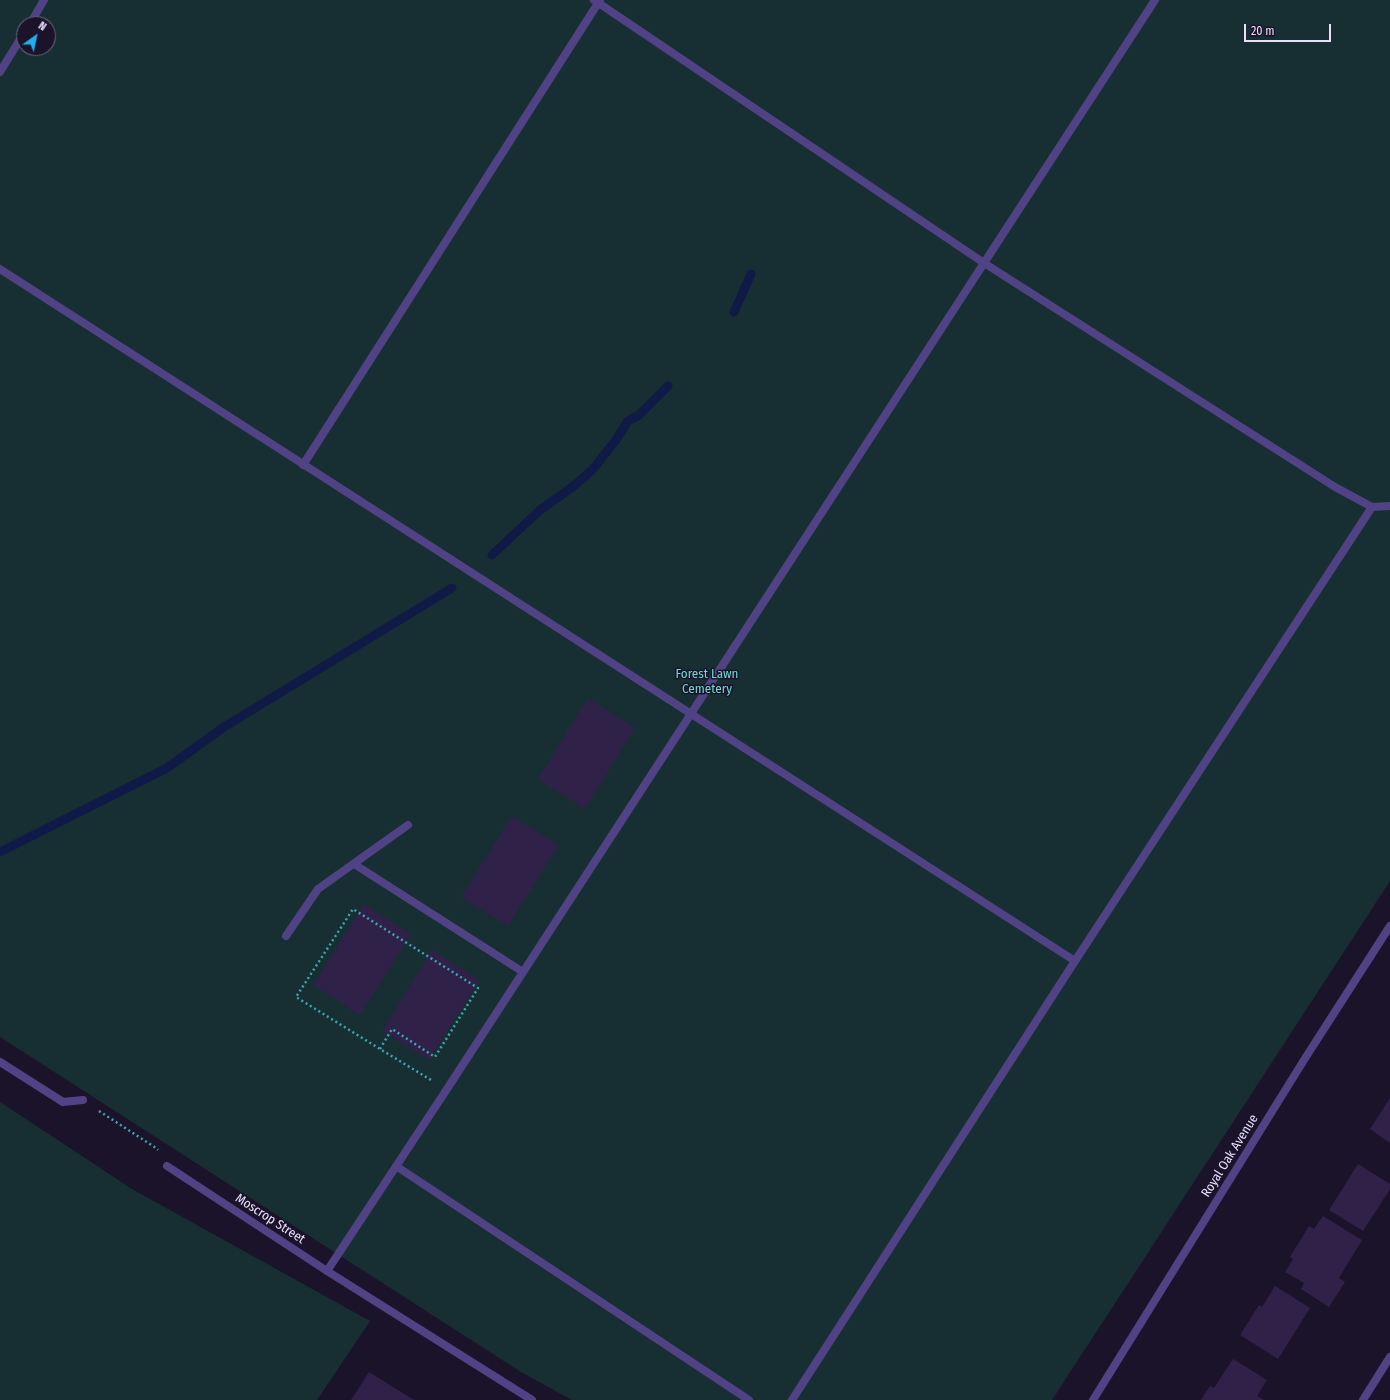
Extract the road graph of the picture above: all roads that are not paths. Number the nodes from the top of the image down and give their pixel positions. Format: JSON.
{"nodes":[{"id":1,"x":44,"y":0,"type":"edge"},
{"id":2,"x":1154,"y":0,"type":"edge"},
{"id":3,"x":597,"y":1,"type":"edge"},
{"id":4,"x":35,"y":16,"type":"edge"},
{"id":5,"x":16,"y":46,"type":"edge"},
{"id":6,"x":0,"y":72,"type":"edge"},
{"id":7,"x":984,"y":263,"type":"junction"},
{"id":8,"x":0,"y":269,"type":"edge"},
{"id":9,"x":303,"y":465,"type":"junction"},
{"id":10,"x":1390,"y":506,"type":"edge"},
{"id":11,"x":1372,"y":507,"type":"junction"},
{"id":12,"x":691,"y":714,"type":"junction"},
{"id":13,"x":408,"y":825,"type":"dead end"},
{"id":14,"x":354,"y":864,"type":"junction"},
{"id":15,"x":1390,"y":926,"type":"edge"},
{"id":16,"x":286,"y":936,"type":"dead end"},
{"id":17,"x":1075,"y":961,"type":"junction"},
{"id":18,"x":523,"y":972,"type":"junction"},
{"id":19,"x":0,"y":1062,"type":"edge"},
{"id":20,"x":83,"y":1100,"type":"road end"},
{"id":21,"x":167,"y":1166,"type":"road end"},
{"id":22,"x":396,"y":1166,"type":"junction"},
{"id":23,"x":327,"y":1271,"type":"junction"},
{"id":24,"x":1390,"y":1358,"type":"edge"},
{"id":25,"x":528,"y":1399,"type":"edge"},
{"id":26,"x":749,"y":1400,"type":"edge"},
{"id":27,"x":792,"y":1400,"type":"edge"},
{"id":28,"x":1093,"y":1400,"type":"edge"},
{"id":29,"x":1363,"y":1400,"type":"edge"}],
"edges":[{"from":1,"to":4,"type":"street"},
{"from":2,"to":7,"type":"street"},
{"from":3,"to":7,"type":"street"},
{"from":3,"to":9,"type":"street"},
{"from":5,"to":6,"type":"street"},
{"from":7,"to":11,"type":"street"},
{"from":7,"to":12,"type":"street"},
{"from":8,"to":9,"type":"street"},
{"from":9,"to":12,"type":"street"},
{"from":10,"to":11,"type":"street"},
{"from":11,"to":17,"type":"street"},
{"from":12,"to":17,"type":"street"},
{"from":12,"to":18,"type":"street"},
{"from":13,"to":14,"type":"street"},
{"from":14,"to":16,"type":"street"},
{"from":14,"to":18,"type":"street"},
{"from":15,"to":28,"type":"street","name":"Royal Oak Avenue"},
{"from":17,"to":27,"type":"street"},
{"from":18,"to":22,"type":"street"},
{"from":19,"to":20,"type":"street"},
{"from":21,"to":23,"type":"street","name":"Moscrop Street"},
{"from":22,"to":23,"type":"street"},
{"from":22,"to":26,"type":"street"},
{"from":23,"to":25,"type":"street","name":"Moscrop Street"},
{"from":24,"to":29,"type":"street"}]}
